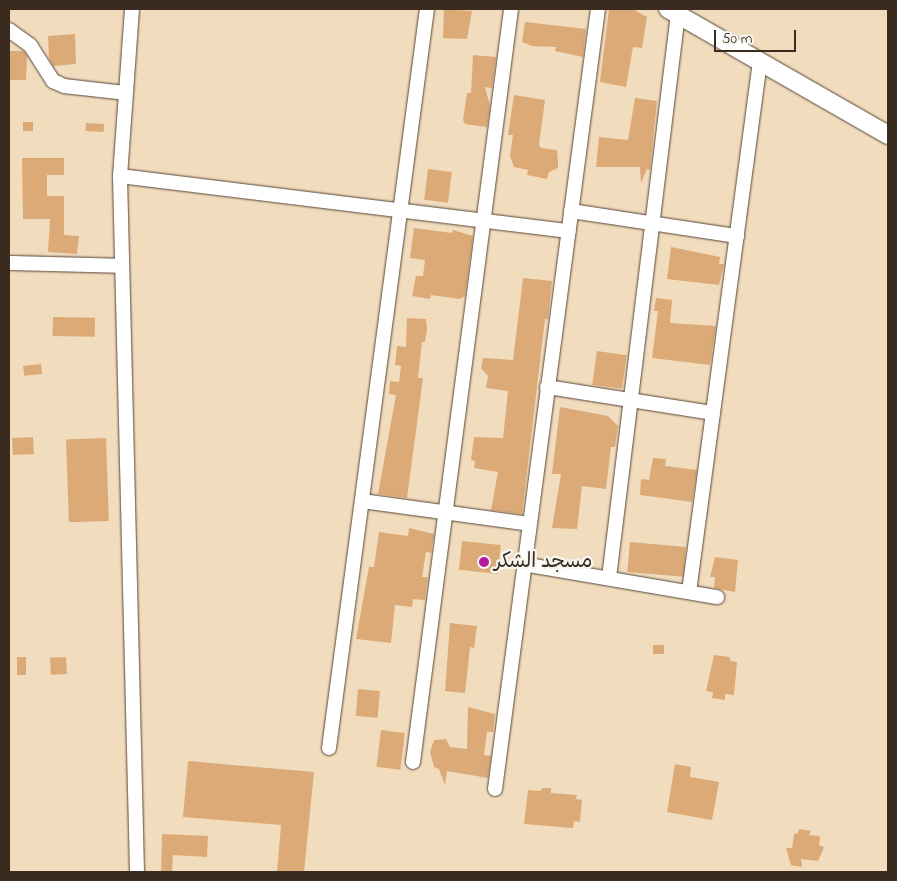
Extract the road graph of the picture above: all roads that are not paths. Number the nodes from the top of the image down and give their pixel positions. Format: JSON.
{"nodes":[{"id":1,"x":132,"y":9,"type":"edge"},
{"id":2,"x":427,"y":9,"type":"edge"},
{"id":3,"x":512,"y":9,"type":"edge"},
{"id":4,"x":598,"y":9,"type":"edge"},
{"id":5,"x":673,"y":11,"type":"edge"},
{"id":6,"x":9,"y":30,"type":"edge"},
{"id":7,"x":760,"y":61,"type":"junction"},
{"id":8,"x":125,"y":93,"type":"junction"},
{"id":9,"x":888,"y":135,"type":"edge"},
{"id":10,"x":120,"y":176,"type":"junction"},
{"id":11,"x":401,"y":208,"type":"junction"},
{"id":12,"x":571,"y":211,"type":"junction"},
{"id":13,"x":484,"y":220,"type":"junction"},
{"id":14,"x":652,"y":223,"type":"junction"},
{"id":15,"x":569,"y":230,"type":"junction"},
{"id":16,"x":737,"y":236,"type":"junction"},
{"id":17,"x":9,"y":263,"type":"edge"},
{"id":18,"x":121,"y":266,"type":"junction"},
{"id":19,"x":547,"y":387,"type":"junction"},
{"id":20,"x":630,"y":398,"type":"junction"},
{"id":21,"x":713,"y":413,"type":"junction"},
{"id":22,"x":362,"y":501,"type":"junction"},
{"id":23,"x":446,"y":514,"type":"junction"},
{"id":24,"x":529,"y":524,"type":"junction"},
{"id":25,"x":524,"y":564,"type":"junction"},
{"id":26,"x":608,"y":578,"type":"junction"},
{"id":27,"x":689,"y":592,"type":"junction"},
{"id":28,"x":717,"y":597,"type":"dead end"},
{"id":29,"x":329,"y":748,"type":"dead end"},
{"id":30,"x":413,"y":762,"type":"dead end"},
{"id":31,"x":495,"y":790,"type":"dead end"},
{"id":32,"x":137,"y":872,"type":"edge"}],
"edges":[{"from":1,"to":8,"type":"street"},
{"from":2,"to":11,"type":"street"},
{"from":3,"to":13,"type":"street"},
{"from":4,"to":12,"type":"street"},
{"from":5,"to":7,"type":"main road"},
{"from":5,"to":14,"type":"street"},
{"from":6,"to":8,"type":"street"},
{"from":7,"to":9,"type":"main road"},
{"from":7,"to":16,"type":"street"},
{"from":8,"to":10,"type":"street"},
{"from":10,"to":11,"type":"street"},
{"from":10,"to":18,"type":"street"},
{"from":11,"to":13,"type":"street"},
{"from":11,"to":22,"type":"street"},
{"from":12,"to":14,"type":"street"},
{"from":12,"to":15,"type":"street"},
{"from":13,"to":15,"type":"street"},
{"from":13,"to":23,"type":"street"},
{"from":14,"to":16,"type":"street"},
{"from":14,"to":20,"type":"street"},
{"from":15,"to":19,"type":"street"},
{"from":16,"to":21,"type":"street"},
{"from":17,"to":18,"type":"street"},
{"from":18,"to":32,"type":"street"},
{"from":19,"to":20,"type":"street"},
{"from":19,"to":24,"type":"street"},
{"from":20,"to":21,"type":"street"},
{"from":20,"to":26,"type":"street"},
{"from":21,"to":27,"type":"street"},
{"from":22,"to":23,"type":"street"},
{"from":22,"to":29,"type":"street"},
{"from":23,"to":24,"type":"street"},
{"from":23,"to":30,"type":"street"},
{"from":24,"to":25,"type":"street"},
{"from":25,"to":26,"type":"street"},
{"from":25,"to":31,"type":"street"},
{"from":26,"to":27,"type":"street"},
{"from":27,"to":28,"type":"street"}]}
